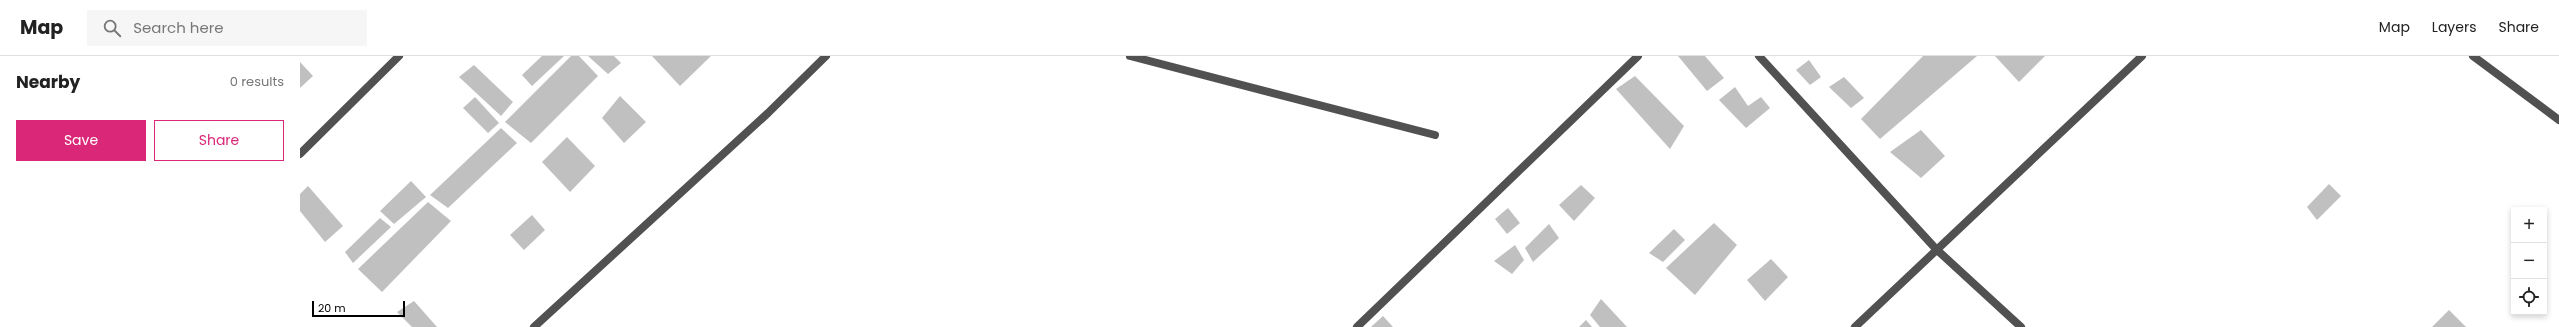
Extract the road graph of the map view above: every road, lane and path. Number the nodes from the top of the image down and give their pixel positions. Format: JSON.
{"nodes":[{"id":1,"x":399,"y":56,"type":"edge"},
{"id":2,"x":826,"y":56,"type":"edge"},
{"id":3,"x":1130,"y":56,"type":"edge"},
{"id":4,"x":1638,"y":56,"type":"edge"},
{"id":5,"x":1759,"y":56,"type":"edge"},
{"id":6,"x":2142,"y":56,"type":"edge"},
{"id":7,"x":2473,"y":56,"type":"edge"},
{"id":8,"x":2559,"y":120,"type":"edge"},
{"id":9,"x":1435,"y":135,"type":"dead end"},
{"id":10,"x":300,"y":154,"type":"edge"},
{"id":11,"x":1936,"y":249,"type":"junction"},
{"id":12,"x":534,"y":327,"type":"edge"},
{"id":13,"x":1356,"y":327,"type":"edge"},
{"id":14,"x":1855,"y":327,"type":"edge"},
{"id":15,"x":2021,"y":327,"type":"edge"}],
"edges":[{"from":1,"to":10,"type":"street"},
{"from":2,"to":12,"type":"street"},
{"from":3,"to":9,"type":"street"},
{"from":4,"to":13,"type":"street"},
{"from":5,"to":11,"type":"street"},
{"from":6,"to":11,"type":"street"},
{"from":7,"to":8,"type":"street"},
{"from":11,"to":14,"type":"street"},
{"from":11,"to":15,"type":"street"}]}
